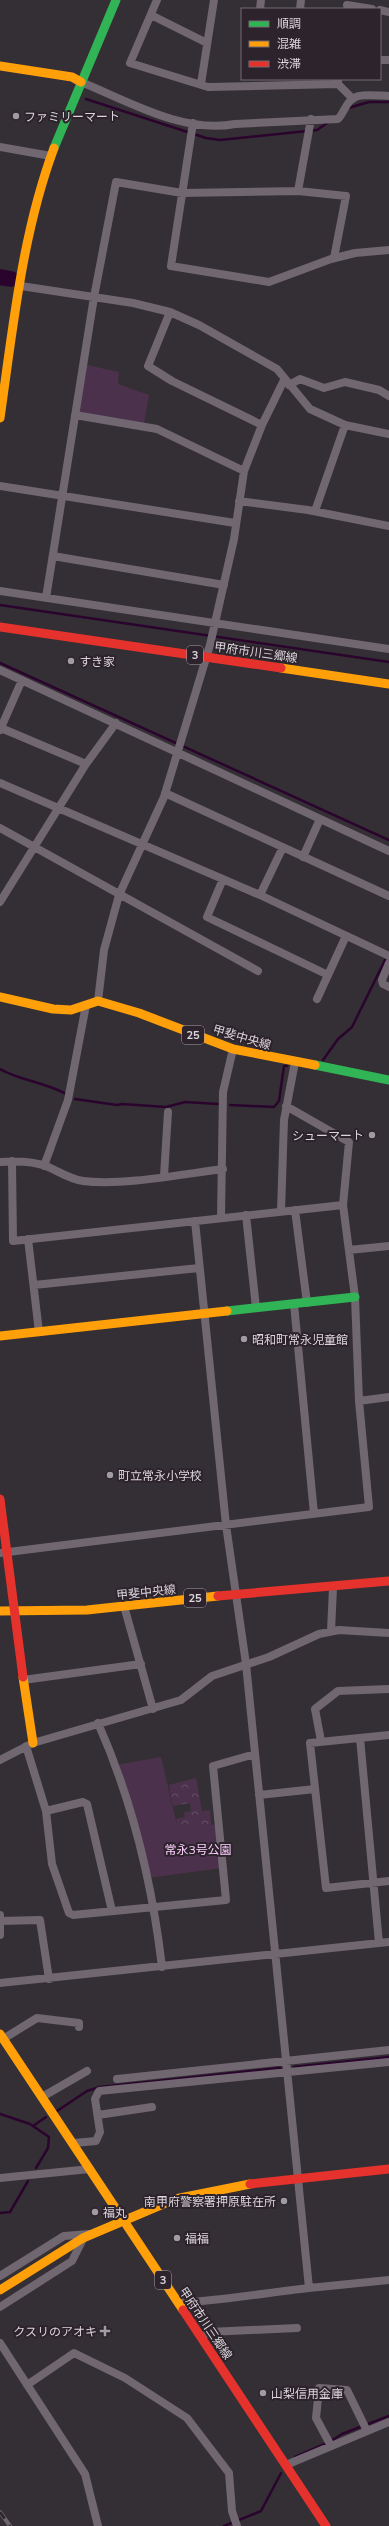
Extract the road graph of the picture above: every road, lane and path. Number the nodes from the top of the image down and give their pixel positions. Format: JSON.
{"nodes":[{"id":1,"x":116,"y":0,"type":"edge"},
{"id":2,"x":158,"y":0,"type":"edge"},
{"id":3,"x":214,"y":0,"type":"edge"},
{"id":4,"x":348,"y":5,"type":"edge"},
{"id":5,"x":366,"y":8,"type":"edge"},
{"id":6,"x":151,"y":15,"type":"junction"},
{"id":7,"x":208,"y":43,"type":"junction"},
{"id":8,"x":0,"y":66,"type":"edge"},
{"id":9,"x":81,"y":82,"type":"junction"},
{"id":10,"x":249,"y":82,"type":"edge"},
{"id":11,"x":287,"y":82,"type":"edge"},
{"id":12,"x":338,"y":82,"type":"edge"},
{"id":13,"x":201,"y":84,"type":"junction"},
{"id":14,"x":389,"y":96,"type":"edge"},
{"id":15,"x":353,"y":98,"type":"junction"},
{"id":16,"x":310,"y":119,"type":"junction"},
{"id":17,"x":193,"y":123,"type":"junction"},
{"id":18,"x":0,"y":147,"type":"edge"},
{"id":19,"x":50,"y":156,"type":"junction"},
{"id":20,"x":298,"y":191,"type":"junction"},
{"id":21,"x":182,"y":193,"type":"junction"},
{"id":22,"x":389,"y":250,"type":"edge"},
{"id":23,"x":334,"y":258,"type":"junction"},
{"id":24,"x":21,"y":286,"type":"junction"},
{"id":25,"x":94,"y":297,"type":"junction"},
{"id":26,"x":170,"y":312,"type":"junction"},
{"id":27,"x":287,"y":382,"type":"junction"},
{"id":28,"x":389,"y":396,"type":"edge"},
{"id":29,"x":75,"y":415,"type":"junction"},
{"id":30,"x":0,"y":418,"type":"edge"},
{"id":31,"x":262,"y":425,"type":"junction"},
{"id":32,"x":345,"y":425,"type":"junction"},
{"id":33,"x":389,"y":434,"type":"edge"},
{"id":34,"x":244,"y":471,"type":"junction"},
{"id":35,"x":0,"y":486,"type":"edge"},
{"id":36,"x":62,"y":496,"type":"junction"},
{"id":37,"x":238,"y":501,"type":"junction"},
{"id":38,"x":315,"y":511,"type":"junction"},
{"id":39,"x":235,"y":523,"type":"junction"},
{"id":40,"x":389,"y":526,"type":"edge"},
{"id":41,"x":53,"y":556,"type":"junction"},
{"id":42,"x":224,"y":585,"type":"junction"},
{"id":43,"x":0,"y":591,"type":"edge"},
{"id":44,"x":46,"y":598,"type":"junction"},
{"id":45,"x":215,"y":624,"type":"junction"},
{"id":46,"x":0,"y":627,"type":"edge"},
{"id":47,"x":389,"y":649,"type":"edge"},
{"id":48,"x":207,"y":657,"type":"junction"},
{"id":49,"x":0,"y":670,"type":"edge"},
{"id":50,"x":22,"y":680,"type":"junction"},
{"id":51,"x":389,"y":684,"type":"edge"},
{"id":52,"x":116,"y":723,"type":"junction"},
{"id":53,"x":0,"y":729,"type":"edge"},
{"id":54,"x":179,"y":747,"type":"junction"},
{"id":55,"x":86,"y":764,"type":"junction"},
{"id":56,"x":0,"y":783,"type":"edge"},
{"id":57,"x":165,"y":792,"type":"junction"},
{"id":58,"x":59,"y":809,"type":"junction"},
{"id":59,"x":320,"y":819,"type":"junction"},
{"id":60,"x":0,"y":828,"type":"edge"},
{"id":61,"x":142,"y":844,"type":"junction"},
{"id":62,"x":33,"y":846,"type":"junction"},
{"id":63,"x":283,"y":847,"type":"junction"},
{"id":64,"x":389,"y":851,"type":"edge"},
{"id":65,"x":303,"y":857,"type":"junction"},
{"id":66,"x":222,"y":879,"type":"junction"},
{"id":67,"x":119,"y":895,"type":"junction"},
{"id":68,"x":260,"y":895,"type":"junction"},
{"id":69,"x":389,"y":896,"type":"edge"},
{"id":70,"x":0,"y":902,"type":"edge"},
{"id":71,"x":346,"y":936,"type":"junction"},
{"id":72,"x":389,"y":956,"type":"edge"},
{"id":73,"x":389,"y":963,"type":"edge"},
{"id":74,"x":258,"y":971,"type":"dead end"},
{"id":75,"x":328,"y":975,"type":"junction"},
{"id":76,"x":389,"y":987,"type":"edge"},
{"id":77,"x":0,"y":997,"type":"edge"},
{"id":78,"x":318,"y":999,"type":"dead end"},
{"id":79,"x":98,"y":1001,"type":"junction"},
{"id":80,"x":86,"y":1005,"type":"junction"},
{"id":81,"x":232,"y":1049,"type":"junction"},
{"id":82,"x":295,"y":1062,"type":"junction"},
{"id":83,"x":389,"y":1080,"type":"edge"},
{"id":84,"x":286,"y":1106,"type":"junction"},
{"id":85,"x":168,"y":1112,"type":"dead end"},
{"id":86,"x":12,"y":1161,"type":"junction"},
{"id":87,"x":0,"y":1162,"type":"edge"},
{"id":88,"x":44,"y":1166,"type":"junction"},
{"id":89,"x":223,"y":1169,"type":"junction"},
{"id":90,"x":164,"y":1176,"type":"junction"},
{"id":91,"x":343,"y":1205,"type":"junction"},
{"id":92,"x":295,"y":1210,"type":"junction"},
{"id":93,"x":281,"y":1212,"type":"junction"},
{"id":94,"x":246,"y":1215,"type":"junction"},
{"id":95,"x":221,"y":1217,"type":"junction"},
{"id":96,"x":195,"y":1220,"type":"junction"},
{"id":97,"x":28,"y":1239,"type":"junction"},
{"id":98,"x":389,"y":1246,"type":"edge"},
{"id":99,"x":349,"y":1250,"type":"junction"},
{"id":100,"x":199,"y":1268,"type":"junction"},
{"id":101,"x":34,"y":1286,"type":"junction"},
{"id":102,"x":355,"y":1297,"type":"junction"},
{"id":103,"x":307,"y":1302,"type":"junction"},
{"id":104,"x":294,"y":1304,"type":"junction"},
{"id":105,"x":256,"y":1308,"type":"junction"},
{"id":106,"x":203,"y":1314,"type":"junction"},
{"id":107,"x":39,"y":1332,"type":"junction"},
{"id":108,"x":0,"y":1336,"type":"edge"},
{"id":109,"x":389,"y":1397,"type":"edge"},
{"id":110,"x":359,"y":1401,"type":"junction"},
{"id":111,"x":0,"y":1498,"type":"edge"},
{"id":112,"x":314,"y":1514,"type":"junction"},
{"id":113,"x":226,"y":1525,"type":"junction"},
{"id":114,"x":3,"y":1553,"type":"edge"},
{"id":115,"x":389,"y":1581,"type":"edge"},
{"id":116,"x":333,"y":1588,"type":"junction"},
{"id":117,"x":235,"y":1593,"type":"junction"},
{"id":118,"x":124,"y":1606,"type":"junction"},
{"id":119,"x":0,"y":1611,"type":"edge"},
{"id":120,"x":13,"y":1612,"type":"junction"},
{"id":121,"x":332,"y":1631,"type":"junction"},
{"id":122,"x":389,"y":1633,"type":"edge"},
{"id":123,"x":141,"y":1664,"type":"junction"},
{"id":124,"x":246,"y":1664,"type":"junction"},
{"id":125,"x":23,"y":1680,"type":"junction"},
{"id":126,"x":389,"y":1689,"type":"edge"},
{"id":127,"x":153,"y":1709,"type":"junction"},
{"id":128,"x":98,"y":1723,"type":"junction"},
{"id":129,"x":389,"y":1735,"type":"edge"},
{"id":130,"x":360,"y":1738,"type":"junction"},
{"id":131,"x":321,"y":1741,"type":"junction"},
{"id":132,"x":29,"y":1745,"type":"junction"},
{"id":133,"x":255,"y":1754,"type":"junction"},
{"id":134,"x":0,"y":1760,"type":"edge"},
{"id":135,"x":315,"y":1789,"type":"junction"},
{"id":136,"x":259,"y":1795,"type":"junction"},
{"id":137,"x":46,"y":1811,"type":"junction"},
{"id":138,"x":389,"y":1881,"type":"edge"},
{"id":139,"x":374,"y":1882,"type":"junction"},
{"id":140,"x":155,"y":1907,"type":"junction"},
{"id":141,"x":112,"y":1911,"type":"junction"},
{"id":142,"x":0,"y":1914,"type":"edge"},
{"id":143,"x":0,"y":1929,"type":"edge"},
{"id":144,"x":389,"y":1942,"type":"edge"},
{"id":145,"x":379,"y":1943,"type":"junction"},
{"id":146,"x":274,"y":1954,"type":"junction"},
{"id":147,"x":162,"y":1967,"type":"junction"},
{"id":148,"x":49,"y":1979,"type":"junction"},
{"id":149,"x":0,"y":1983,"type":"edge"},
{"id":150,"x":80,"y":2027,"type":"dead end"},
{"id":151,"x":2,"y":2036,"type":"edge"},
{"id":152,"x":389,"y":2050,"type":"edge"},
{"id":153,"x":286,"y":2061,"type":"junction"},
{"id":154,"x":389,"y":2062,"type":"edge"},
{"id":155,"x":87,"y":2071,"type":"dead end"},
{"id":156,"x":288,"y":2072,"type":"junction"},
{"id":157,"x":117,"y":2079,"type":"dead end"},
{"id":158,"x":42,"y":2097,"type":"junction"},
{"id":159,"x":152,"y":2107,"type":"dead end"},
{"id":160,"x":98,"y":2115,"type":"junction"},
{"id":161,"x":74,"y":2143,"type":"junction"},
{"id":162,"x":389,"y":2169,"type":"edge"},
{"id":163,"x":90,"y":2170,"type":"junction"},
{"id":164,"x":0,"y":2178,"type":"edge"},
{"id":165,"x":299,"y":2178,"type":"junction"},
{"id":166,"x":124,"y":2220,"type":"junction"},
{"id":167,"x":93,"y":2234,"type":"junction"},
{"id":168,"x":83,"y":2238,"type":"junction"},
{"id":169,"x":0,"y":2276,"type":"edge"},
{"id":170,"x":389,"y":2280,"type":"edge"},
{"id":171,"x":309,"y":2288,"type":"junction"},
{"id":172,"x":0,"y":2290,"type":"edge"},
{"id":173,"x":179,"y":2303,"type":"junction"},
{"id":174,"x":0,"y":2307,"type":"edge"},
{"id":175,"x":297,"y":2328,"type":"dead end"},
{"id":176,"x":201,"y":2337,"type":"junction"},
{"id":177,"x":0,"y":2343,"type":"edge"},
{"id":178,"x":28,"y":2385,"type":"junction"},
{"id":179,"x":389,"y":2422,"type":"edge"},
{"id":180,"x":367,"y":2431,"type":"junction"},
{"id":181,"x":331,"y":2446,"type":"junction"},
{"id":182,"x":286,"y":2465,"type":"junction"},
{"id":183,"x":98,"y":2526,"type":"edge"},
{"id":184,"x":237,"y":2526,"type":"edge"},
{"id":185,"x":326,"y":2526,"type":"edge"}],
"edges":[{"from":1,"to":9,"type":"main road"},
{"from":2,"to":6,"type":"street"},
{"from":3,"to":7,"type":"street"},
{"from":4,"to":5,"type":"street"},
{"from":6,"to":7,"type":"street"},
{"from":6,"to":13,"type":"street"},
{"from":7,"to":13,"type":"street"},
{"from":8,"to":9,"type":"main road"},
{"from":9,"to":17,"type":"street"},
{"from":9,"to":19,"type":"main road"},
{"from":10,"to":11,"type":"street"},
{"from":10,"to":13,"type":"street"},
{"from":11,"to":12,"type":"street"},
{"from":12,"to":15,"type":"street"},
{"from":14,"to":15,"type":"street"},
{"from":15,"to":16,"type":"street"},
{"from":16,"to":17,"type":"street"},
{"from":16,"to":20,"type":"street"},
{"from":17,"to":21,"type":"street"},
{"from":18,"to":19,"type":"street"},
{"from":19,"to":24,"type":"main road"},
{"from":20,"to":21,"type":"street"},
{"from":20,"to":23,"type":"street"},
{"from":21,"to":23,"type":"street"},
{"from":21,"to":25,"type":"street"},
{"from":22,"to":23,"type":"street"},
{"from":24,"to":25,"type":"street"},
{"from":24,"to":30,"type":"main road"},
{"from":25,"to":26,"type":"street"},
{"from":25,"to":29,"type":"street"},
{"from":26,"to":27,"type":"street"},
{"from":26,"to":31,"type":"street"},
{"from":27,"to":28,"type":"street"},
{"from":27,"to":31,"type":"street"},
{"from":27,"to":32,"type":"street"},
{"from":29,"to":34,"type":"street"},
{"from":29,"to":36,"type":"street"},
{"from":31,"to":34,"type":"street"},
{"from":32,"to":33,"type":"street"},
{"from":32,"to":38,"type":"street"},
{"from":34,"to":37,"type":"street"},
{"from":35,"to":36,"type":"street"},
{"from":36,"to":39,"type":"street"},
{"from":36,"to":41,"type":"street"},
{"from":37,"to":38,"type":"street"},
{"from":37,"to":39,"type":"street"},
{"from":38,"to":40,"type":"street"},
{"from":39,"to":42,"type":"street"},
{"from":41,"to":42,"type":"street"},
{"from":41,"to":44,"type":"street"},
{"from":42,"to":45,"type":"street"},
{"from":43,"to":44,"type":"street"},
{"from":44,"to":45,"type":"street"},
{"from":45,"to":47,"type":"street"},
{"from":45,"to":48,"type":"street"},
{"from":46,"to":48,"type":"main road","name":"甲府市川三郷線","number":"3"},
{"from":48,"to":51,"type":"main road","name":"甲府市川三郷線","number":"3"},
{"from":48,"to":54,"type":"street"},
{"from":49,"to":50,"type":"street"},
{"from":50,"to":52,"type":"street"},
{"from":50,"to":53,"type":"street"},
{"from":52,"to":54,"type":"street"},
{"from":52,"to":55,"type":"street"},
{"from":53,"to":55,"type":"street"},
{"from":54,"to":57,"type":"street"},
{"from":54,"to":59,"type":"street"},
{"from":55,"to":58,"type":"street"},
{"from":56,"to":58,"type":"street"},
{"from":57,"to":61,"type":"street"},
{"from":57,"to":63,"type":"street"},
{"from":58,"to":61,"type":"street"},
{"from":58,"to":62,"type":"street"},
{"from":59,"to":64,"type":"street"},
{"from":59,"to":65,"type":"street"},
{"from":60,"to":62,"type":"street"},
{"from":61,"to":66,"type":"street"},
{"from":61,"to":67,"type":"street"},
{"from":62,"to":67,"type":"street"},
{"from":62,"to":70,"type":"street"},
{"from":63,"to":65,"type":"street"},
{"from":63,"to":68,"type":"street"},
{"from":65,"to":69,"type":"street"},
{"from":66,"to":68,"type":"street"},
{"from":66,"to":75,"type":"street"},
{"from":67,"to":74,"type":"street"},
{"from":67,"to":79,"type":"street"},
{"from":68,"to":71,"type":"street"},
{"from":71,"to":72,"type":"street"},
{"from":71,"to":75,"type":"street"},
{"from":73,"to":76,"type":"street"},
{"from":75,"to":78,"type":"street"},
{"from":77,"to":80,"type":"main road"},
{"from":79,"to":80,"type":"main road"},
{"from":79,"to":81,"type":"main road","name":"甲斐中央線","number":"25"},
{"from":80,"to":88,"type":"street"},
{"from":81,"to":82,"type":"main road","name":"甲斐中央線","number":"25"},
{"from":81,"to":89,"type":"street"},
{"from":82,"to":83,"type":"main road","name":"甲斐中央線","number":"25"},
{"from":82,"to":84,"type":"street"},
{"from":84,"to":91,"type":"street"},
{"from":84,"to":93,"type":"street"},
{"from":85,"to":90,"type":"street"},
{"from":86,"to":87,"type":"street"},
{"from":86,"to":88,"type":"street"},
{"from":86,"to":97,"type":"street"},
{"from":88,"to":90,"type":"street"},
{"from":89,"to":90,"type":"street"},
{"from":89,"to":95,"type":"street"},
{"from":91,"to":92,"type":"street"},
{"from":91,"to":99,"type":"street"},
{"from":92,"to":93,"type":"street"},
{"from":92,"to":103,"type":"street"},
{"from":93,"to":94,"type":"street"},
{"from":94,"to":95,"type":"street"},
{"from":94,"to":105,"type":"street"},
{"from":95,"to":96,"type":"street"},
{"from":96,"to":97,"type":"street"},
{"from":96,"to":100,"type":"street"},
{"from":97,"to":101,"type":"street"},
{"from":98,"to":99,"type":"street"},
{"from":99,"to":102,"type":"street"},
{"from":100,"to":101,"type":"street"},
{"from":100,"to":106,"type":"street"},
{"from":101,"to":107,"type":"street"},
{"from":102,"to":103,"type":"main road"},
{"from":102,"to":110,"type":"street"},
{"from":103,"to":104,"type":"main road"},
{"from":104,"to":105,"type":"main road"},
{"from":104,"to":112,"type":"street"},
{"from":105,"to":106,"type":"main road"},
{"from":106,"to":107,"type":"main road"},
{"from":106,"to":113,"type":"street"},
{"from":107,"to":108,"type":"main road"},
{"from":109,"to":110,"type":"street"},
{"from":110,"to":112,"type":"street"},
{"from":111,"to":114,"type":"main road"},
{"from":112,"to":113,"type":"street"},
{"from":113,"to":114,"type":"street"},
{"from":113,"to":117,"type":"street"},
{"from":114,"to":120,"type":"main road"},
{"from":115,"to":116,"type":"main road","name":"甲斐中央線","number":"25"},
{"from":116,"to":117,"type":"main road","name":"甲斐中央線","number":"25"},
{"from":116,"to":121,"type":"street"},
{"from":117,"to":118,"type":"main road","name":"甲斐中央線","number":"25"},
{"from":117,"to":124,"type":"street"},
{"from":118,"to":120,"type":"main road","name":"甲斐中央線","number":"25"},
{"from":118,"to":123,"type":"street"},
{"from":119,"to":120,"type":"main road","name":"甲斐中央線","number":"25"},
{"from":120,"to":125,"type":"main road"},
{"from":121,"to":122,"type":"street"},
{"from":121,"to":124,"type":"street"},
{"from":123,"to":125,"type":"street"},
{"from":123,"to":127,"type":"street"},
{"from":124,"to":127,"type":"street"},
{"from":124,"to":133,"type":"street"},
{"from":125,"to":132,"type":"main road"},
{"from":126,"to":131,"type":"street"},
{"from":127,"to":128,"type":"street"},
{"from":128,"to":132,"type":"street"},
{"from":128,"to":140,"type":"street"},
{"from":129,"to":130,"type":"street"},
{"from":130,"to":131,"type":"street"},
{"from":130,"to":139,"type":"street"},
{"from":131,"to":135,"type":"street"},
{"from":132,"to":134,"type":"street"},
{"from":132,"to":137,"type":"street"},
{"from":133,"to":136,"type":"street"},
{"from":133,"to":140,"type":"street"},
{"from":135,"to":136,"type":"street"},
{"from":135,"to":139,"type":"street"},
{"from":136,"to":146,"type":"street"},
{"from":137,"to":141,"type":"street"},
{"from":137,"to":141,"type":"street"},
{"from":138,"to":139,"type":"street"},
{"from":139,"to":145,"type":"street"},
{"from":140,"to":141,"type":"street"},
{"from":140,"to":147,"type":"street"},
{"from":142,"to":143,"type":"street"},
{"from":143,"to":148,"type":"street"},
{"from":144,"to":145,"type":"street"},
{"from":145,"to":146,"type":"street"},
{"from":146,"to":147,"type":"street"},
{"from":146,"to":153,"type":"street"},
{"from":147,"to":148,"type":"street"},
{"from":148,"to":149,"type":"street"},
{"from":150,"to":151,"type":"street"},
{"from":151,"to":158,"type":"main road","name":"甲府市川三郷線","number":"3"},
{"from":152,"to":153,"type":"street"},
{"from":153,"to":156,"type":"street"},
{"from":153,"to":157,"type":"street"},
{"from":154,"to":156,"type":"street"},
{"from":155,"to":158,"type":"street"},
{"from":156,"to":160,"type":"street"},
{"from":156,"to":165,"type":"street"},
{"from":158,"to":161,"type":"main road","name":"甲府市川三郷線","number":"3"},
{"from":159,"to":160,"type":"street"},
{"from":160,"to":161,"type":"street"},
{"from":161,"to":163,"type":"main road","name":"甲府市川三郷線","number":"3"},
{"from":162,"to":165,"type":"main road"},
{"from":163,"to":164,"type":"street"},
{"from":163,"to":166,"type":"main road","name":"甲府市川三郷線","number":"3"},
{"from":165,"to":166,"type":"main road"},
{"from":165,"to":171,"type":"street"},
{"from":166,"to":167,"type":"main road"},
{"from":166,"to":173,"type":"main road","name":"甲府市川三郷線","number":"3"},
{"from":167,"to":168,"type":"main road"},
{"from":167,"to":169,"type":"street"},
{"from":168,"to":172,"type":"main road"},
{"from":168,"to":174,"type":"street"},
{"from":170,"to":171,"type":"street"},
{"from":171,"to":173,"type":"street"},
{"from":173,"to":176,"type":"main road","name":"甲府市川三郷線","number":"3"},
{"from":175,"to":176,"type":"street"},
{"from":176,"to":182,"type":"main road","name":"甲府市川三郷線","number":"3"},
{"from":177,"to":178,"type":"street"},
{"from":178,"to":183,"type":"street"},
{"from":178,"to":184,"type":"street"},
{"from":179,"to":180,"type":"street"},
{"from":180,"to":181,"type":"street"},
{"from":180,"to":181,"type":"street"},
{"from":181,"to":182,"type":"street"},
{"from":182,"to":185,"type":"main road","name":"甲府市川三郷線","number":"3"}]}
